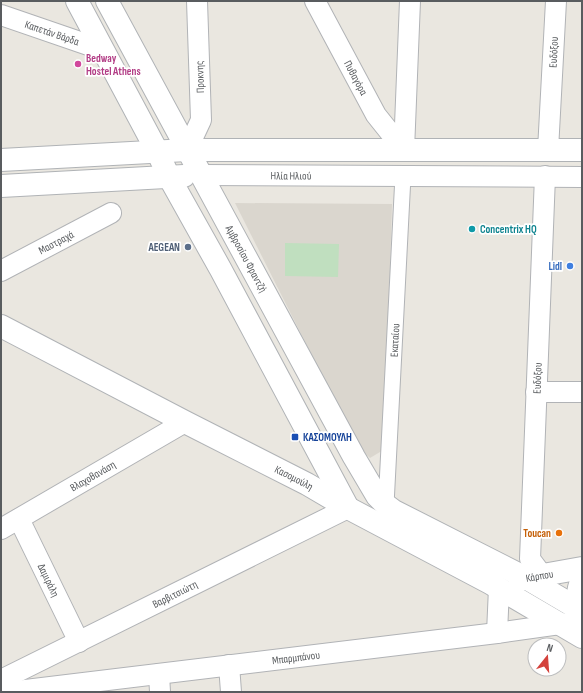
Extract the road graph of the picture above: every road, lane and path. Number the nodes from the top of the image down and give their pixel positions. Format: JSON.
{"nodes":[{"id":1,"x":77,"y":1,"type":"edge"},
{"id":2,"x":107,"y":1,"type":"edge"},
{"id":3,"x":197,"y":1,"type":"edge"},
{"id":4,"x":315,"y":1,"type":"edge"},
{"id":5,"x":410,"y":1,"type":"edge"},
{"id":6,"x":556,"y":1,"type":"edge"},
{"id":7,"x":2,"y":20,"type":"edge"},
{"id":8,"x":103,"y":50,"type":"junction"},
{"id":9,"x":187,"y":150,"type":"junction"},
{"id":10,"x":404,"y":150,"type":"junction"},
{"id":11,"x":548,"y":150,"type":"junction"},
{"id":12,"x":582,"y":150,"type":"edge"},
{"id":13,"x":157,"y":151,"type":"junction"},
{"id":14,"x":1,"y":160,"type":"edge"},
{"id":15,"x":201,"y":175,"type":"junction"},
{"id":16,"x":403,"y":176,"type":"junction"},
{"id":17,"x":545,"y":176,"type":"junction"},
{"id":18,"x":170,"y":177,"type":"junction"},
{"id":19,"x":582,"y":177,"type":"edge"},
{"id":20,"x":1,"y":186,"type":"edge"},
{"id":21,"x":111,"y":213,"type":"dead end"},
{"id":22,"x":1,"y":271,"type":"edge"},
{"id":23,"x":1,"y":326,"type":"edge"},
{"id":24,"x":536,"y":392,"type":"junction"},
{"id":25,"x":582,"y":392,"type":"edge"},
{"id":26,"x":185,"y":422,"type":"junction"},
{"id":27,"x":348,"y":508,"type":"junction"},
{"id":28,"x":390,"y":508,"type":"junction"},
{"id":29,"x":19,"y":519,"type":"junction"},
{"id":30,"x":1,"y":529,"type":"edge"},
{"id":31,"x":582,"y":568,"type":"edge"},
{"id":32,"x":534,"y":577,"type":"junction"},
{"id":33,"x":582,"y":579,"type":"edge"},
{"id":34,"x":498,"y":588,"type":"junction"},
{"id":35,"x":581,"y":615,"type":"edge"},
{"id":36,"x":560,"y":624,"type":"junction"},
{"id":37,"x":497,"y":633,"type":"junction"},
{"id":38,"x":582,"y":637,"type":"edge"},
{"id":39,"x":79,"y":642,"type":"junction"},
{"id":40,"x":229,"y":665,"type":"junction"},
{"id":41,"x":1,"y":680,"type":"edge"},
{"id":42,"x":159,"y":683,"type":"edge"},
{"id":43,"x":40,"y":690,"type":"edge"},
{"id":44,"x":9,"y":692,"type":"edge"},
{"id":45,"x":231,"y":692,"type":"edge"}],
"edges":[{"from":1,"to":8,"type":"main road"},
{"from":2,"to":9,"type":"main road","name":"Αμβροσίου Φραντζή"},
{"from":3,"to":9,"type":"street","name":"Προκνης"},
{"from":4,"to":10,"type":"street","name":"Πυθαγόρα"},
{"from":5,"to":10,"type":"street"},
{"from":6,"to":11,"type":"street","name":"Ευδόξου"},
{"from":7,"to":8,"type":"street","name":"Καπετάν Βάρδα"},
{"from":8,"to":13,"type":"main road"},
{"from":9,"to":10,"type":"main road"},
{"from":9,"to":13,"type":"main road"},
{"from":9,"to":15,"type":"main road","name":"Αμβροσίου Φραντζή"},
{"from":10,"to":11,"type":"main road"},
{"from":11,"to":12,"type":"main road"},
{"from":13,"to":14,"type":"main road"},
{"from":13,"to":18,"type":"main road"},
{"from":15,"to":16,"type":"street","name":"Ηλία Ηλιού"},
{"from":15,"to":18,"type":"main road","name":"Ηλία Ηλιού"},
{"from":15,"to":28,"type":"main road","name":"Αμβροσίου Φραντζή"},
{"from":16,"to":17,"type":"street","name":"Ηλία Ηλιού"},
{"from":16,"to":28,"type":"street","name":"Εκαταίου"},
{"from":17,"to":19,"type":"street","name":"Ηλία Ηλιού"},
{"from":17,"to":24,"type":"street","name":"Ευδόξου"},
{"from":18,"to":20,"type":"main road","name":"Ηλία Ηλιού"},
{"from":18,"to":27,"type":"main road"},
{"from":21,"to":22,"type":"street","name":"Μαστραχά"},
{"from":23,"to":26,"type":"main road","name":"Κασομούλη"},
{"from":24,"to":25,"type":"street"},
{"from":24,"to":32,"type":"street","name":"Ευδόξου"},
{"from":26,"to":27,"type":"main road","name":"Κασομούλη"},
{"from":26,"to":29,"type":"street","name":"Βλαχοθανάση"},
{"from":27,"to":34,"type":"main road","name":"Κασομούλη"},
{"from":27,"to":39,"type":"street","name":"Βαρβιτσιώτη"},
{"from":28,"to":32,"type":"main road"},
{"from":29,"to":30,"type":"street","name":"Βλαχοθανάση"},
{"from":29,"to":39,"type":"street","name":"Δαμιράλη"},
{"from":31,"to":32,"type":"main road","name":"Κάρπου"},
{"from":32,"to":34,"type":"main road","name":"Κάρπου"},
{"from":32,"to":35,"type":"main road"},
{"from":33,"to":35,"type":"main road"},
{"from":34,"to":36,"type":"main road","name":"Κασομούλη"},
{"from":34,"to":37,"type":"street"},
{"from":35,"to":36,"type":"street","name":"Μπαρμπάνου"},
{"from":36,"to":37,"type":"street","name":"Μπαρμπάνου"},
{"from":36,"to":38,"type":"main road","name":"Κασομούλη"},
{"from":37,"to":40,"type":"street","name":"Μπαρμπάνου"},
{"from":39,"to":41,"type":"street","name":"Βαρβιτσιώτη"},
{"from":40,"to":42,"type":"street","name":"Μπαρμπάνου"},
{"from":40,"to":45,"type":"street"},
{"from":42,"to":43,"type":"street","name":"Μπαρμπάνου"},
{"from":43,"to":44,"type":"street","name":"Μπαρμπάνου"}]}
